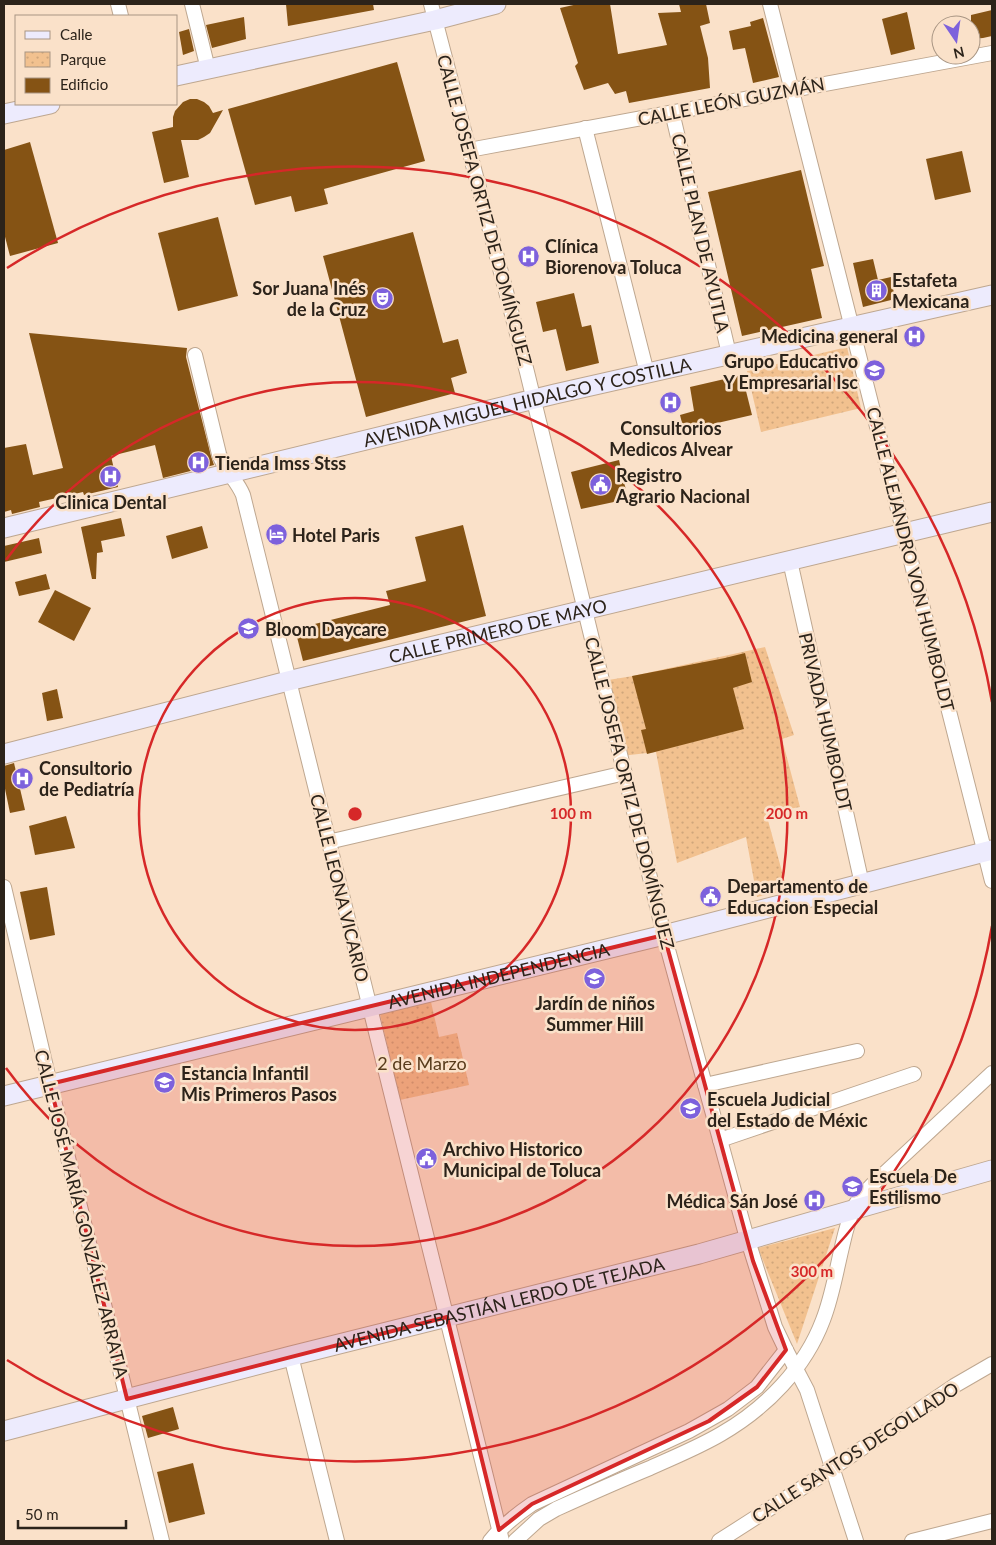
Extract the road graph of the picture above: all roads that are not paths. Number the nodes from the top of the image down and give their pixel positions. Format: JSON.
{"nodes":[{"id":1,"x":192,"y":4,"type":"edge"},
{"id":2,"x":496,"y":4,"type":"edge"},
{"id":3,"x":770,"y":4,"type":"edge"},
{"id":4,"x":433,"y":12,"type":"edge"},
{"id":5,"x":992,"y":53,"type":"edge"},
{"id":6,"x":208,"y":69,"type":"junction"},
{"id":7,"x":178,"y":76,"type":"edge"},
{"id":8,"x":792,"y":90,"type":"junction"},
{"id":9,"x":45,"y":105,"type":"edge"},
{"id":10,"x":672,"y":112,"type":"junction"},
{"id":11,"x":4,"y":114,"type":"edge"},
{"id":12,"x":585,"y":128,"type":"junction"},
{"id":13,"x":469,"y":150,"type":"junction"},
{"id":14,"x":992,"y":295,"type":"edge"},
{"id":15,"x":853,"y":326,"type":"junction"},
{"id":16,"x":729,"y":354,"type":"junction"},
{"id":17,"x":195,"y":355,"type":"dead end"},
{"id":18,"x":647,"y":373,"type":"junction"},
{"id":19,"x":534,"y":400,"type":"junction"},
{"id":20,"x":228,"y":472,"type":"junction"},
{"id":21,"x":992,"y":512,"type":"edge"},
{"id":22,"x":4,"y":528,"type":"edge"},
{"id":23,"x":904,"y":534,"type":"junction"},
{"id":24,"x":790,"y":561,"type":"junction"},
{"id":25,"x":585,"y":610,"type":"junction"},
{"id":26,"x":288,"y":680,"type":"junction"},
{"id":27,"x":4,"y":754,"type":"edge"},
{"id":28,"x":625,"y":773,"type":"junction"},
{"id":29,"x":328,"y":842,"type":"junction"},
{"id":30,"x":989,"y":851,"type":"edge"},
{"id":31,"x":992,"y":881,"type":"edge"},
{"id":32,"x":862,"y":884,"type":"junction"},
{"id":33,"x":4,"y":887,"type":"edge"},
{"id":34,"x":664,"y":935,"type":"junction"},
{"id":35,"x":369,"y":1006,"type":"junction"},
{"id":36,"x":857,"y":1050,"type":"dead end"},
{"id":37,"x":992,"y":1073,"type":"edge"},
{"id":38,"x":914,"y":1074,"type":"dead end"},
{"id":39,"x":50,"y":1084,"type":"junction"},
{"id":40,"x":705,"y":1085,"type":"junction"},
{"id":41,"x":4,"y":1096,"type":"edge"},
{"id":42,"x":720,"y":1140,"type":"junction"},
{"id":43,"x":992,"y":1170,"type":"edge"},
{"id":44,"x":854,"y":1208,"type":"junction"},
{"id":45,"x":748,"y":1240,"type":"junction"},
{"id":46,"x":447,"y":1318,"type":"junction"},
{"id":47,"x":786,"y":1350,"type":"junction"},
{"id":48,"x":291,"y":1356,"type":"junction"},
{"id":49,"x":992,"y":1364,"type":"edge"},
{"id":50,"x":796,"y":1368,"type":"junction"},
{"id":51,"x":127,"y":1399,"type":"junction"},
{"id":52,"x":4,"y":1432,"type":"edge"},
{"id":53,"x":833,"y":1468,"type":"junction"},
{"id":54,"x":992,"y":1521,"type":"edge"},
{"id":55,"x":501,"y":1535,"type":"edge"},
{"id":56,"x":957,"y":1536,"type":"edge"},
{"id":57,"x":162,"y":1541,"type":"edge"},
{"id":58,"x":337,"y":1541,"type":"edge"},
{"id":59,"x":490,"y":1541,"type":"edge"},
{"id":60,"x":515,"y":1541,"type":"edge"},
{"id":61,"x":719,"y":1541,"type":"edge"},
{"id":62,"x":856,"y":1541,"type":"edge"},
{"id":63,"x":912,"y":1541,"type":"edge"}],
"edges":[{"from":1,"to":6,"type":"street"},
{"from":2,"to":4,"type":"main road"},
{"from":3,"to":8,"type":"street","name":"CALLE ALEJANDRO VON HUMBOLDT"},
{"from":4,"to":6,"type":"main road"},
{"from":4,"to":13,"type":"street","name":"CALLE JOSEFA ORTIZ DE DOMÍNGUEZ"},
{"from":5,"to":8,"type":"street","name":"CALLE LEÓN GUZMÁN"},
{"from":6,"to":7,"type":"main road"},
{"from":8,"to":10,"type":"street","name":"CALLE LEÓN GUZMÁN"},
{"from":8,"to":15,"type":"street","name":"CALLE ALEJANDRO VON HUMBOLDT"},
{"from":9,"to":11,"type":"main road"},
{"from":10,"to":12,"type":"street","name":"CALLE LEÓN GUZMÁN"},
{"from":10,"to":16,"type":"street","name":"CALLE PLAN DE AYUTLA"},
{"from":12,"to":13,"type":"street","name":"CALLE LEÓN GUZMÁN"},
{"from":12,"to":18,"type":"street"},
{"from":13,"to":19,"type":"street","name":"CALLE JOSEFA ORTIZ DE DOMÍNGUEZ"},
{"from":14,"to":15,"type":"main road","name":"AVENIDA MIGUEL HIDALGO Y COSTILLA"},
{"from":15,"to":16,"type":"main road","name":"AVENIDA MIGUEL HIDALGO Y COSTILLA"},
{"from":15,"to":23,"type":"street","name":"CALLE ALEJANDRO VON HUMBOLDT"},
{"from":16,"to":18,"type":"main road","name":"AVENIDA MIGUEL HIDALGO Y COSTILLA"},
{"from":17,"to":20,"type":"street","name":"CALLE LEONA VICARIO"},
{"from":18,"to":19,"type":"main road","name":"AVENIDA MIGUEL HIDALGO Y COSTILLA"},
{"from":19,"to":20,"type":"main road","name":"AVENIDA MIGUEL HIDALGO Y COSTILLA"},
{"from":19,"to":25,"type":"street","name":"CALLE JOSEFA ORTIZ DE DOMÍNGUEZ"},
{"from":20,"to":22,"type":"main road","name":"AVENIDA MIGUEL HIDALGO Y COSTILLA"},
{"from":20,"to":26,"type":"street","name":"CALLE LEONA VICARIO"},
{"from":21,"to":23,"type":"main road","name":"CALLE PRIMERO DE MAYO"},
{"from":23,"to":24,"type":"main road","name":"CALLE PRIMERO DE MAYO"},
{"from":23,"to":30,"type":"street","name":"CALLE ALEJANDRO VON HUMBOLDT"},
{"from":24,"to":25,"type":"main road","name":"CALLE PRIMERO DE MAYO"},
{"from":24,"to":32,"type":"street","name":"PRIVADA HUMBOLDT"},
{"from":25,"to":26,"type":"main road","name":"CALLE PRIMERO DE MAYO"},
{"from":25,"to":28,"type":"street","name":"CALLE JOSEFA ORTIZ DE DOMÍNGUEZ"},
{"from":26,"to":27,"type":"main road","name":"CALLE PRIMERO DE MAYO"},
{"from":26,"to":29,"type":"street","name":"CALLE LEONA VICARIO"},
{"from":28,"to":29,"type":"street"},
{"from":28,"to":34,"type":"street","name":"CALLE JOSEFA ORTIZ DE DOMÍNGUEZ"},
{"from":29,"to":35,"type":"street","name":"CALLE LEONA VICARIO"},
{"from":30,"to":31,"type":"street","name":"CALLE ALEJANDRO VON HUMBOLDT"},
{"from":30,"to":32,"type":"main road","name":"AVENIDA INDEPENDENCIA"},
{"from":32,"to":34,"type":"main road","name":"AVENIDA INDEPENDENCIA"},
{"from":33,"to":39,"type":"street","name":"CALLE JOSÉ MARÍA GONZÁLEZ ARRATIA"},
{"from":34,"to":35,"type":"main road","name":"AVENIDA INDEPENDENCIA"},
{"from":34,"to":40,"type":"street","name":"CALLE JOSEFA ORTIZ DE DOMÍNGUEZ"},
{"from":35,"to":39,"type":"main road","name":"AVENIDA INDEPENDENCIA"},
{"from":35,"to":46,"type":"street","name":"CALLE LEONA VICARIO"},
{"from":36,"to":40,"type":"street"},
{"from":37,"to":44,"type":"street"},
{"from":38,"to":42,"type":"street"},
{"from":39,"to":41,"type":"main road","name":"AVENIDA INDEPENDENCIA"},
{"from":39,"to":51,"type":"street","name":"CALLE JOSÉ MARÍA GONZÁLEZ ARRATIA"},
{"from":40,"to":42,"type":"street","name":"CALLE JOSEFA ORTIZ DE DOMÍNGUEZ"},
{"from":42,"to":45,"type":"street","name":"CALLE JOSEFA ORTIZ DE DOMÍNGUEZ"},
{"from":43,"to":44,"type":"main road","name":"AVENIDA SEBASTIÁN LERDO DE TEJADA"},
{"from":44,"to":45,"type":"main road","name":"AVENIDA SEBASTIÁN LERDO DE TEJADA"},
{"from":44,"to":50,"type":"street"},
{"from":45,"to":46,"type":"main road","name":"AVENIDA SEBASTIÁN LERDO DE TEJADA"},
{"from":45,"to":47,"type":"street","name":"CALLE JOSEFA ORTIZ DE DOMÍNGUEZ"},
{"from":46,"to":48,"type":"main road","name":"AVENIDA SEBASTIÁN LERDO DE TEJADA"},
{"from":46,"to":55,"type":"street","name":"CALLE LEONA VICARIO"},
{"from":47,"to":50,"type":"street","name":"CALLE JOSEFA ORTIZ DE DOMÍNGUEZ"},
{"from":47,"to":55,"type":"street"},
{"from":48,"to":51,"type":"main road","name":"AVENIDA SEBASTIÁN LERDO DE TEJADA"},
{"from":48,"to":58,"type":"street"},
{"from":49,"to":53,"type":"street","name":"CALLE SANTOS DEGOLLADO"},
{"from":50,"to":53,"type":"street","name":"CALLE JOSEFA ORTIZ DE DOMÍNGUEZ"},
{"from":50,"to":60,"type":"street"},
{"from":51,"to":52,"type":"main road","name":"AVENIDA SEBASTIÁN LERDO DE TEJADA"},
{"from":51,"to":57,"type":"street","name":"CALLE JOSÉ MARÍA GONZÁLEZ ARRATIA"},
{"from":53,"to":61,"type":"street","name":"CALLE SANTOS DEGOLLADO"},
{"from":53,"to":62,"type":"street","name":"CALLE JOSEFA ORTIZ DE DOMÍNGUEZ"},
{"from":54,"to":56,"type":"street"},
{"from":55,"to":59,"type":"street"},
{"from":56,"to":63,"type":"street"}]}
